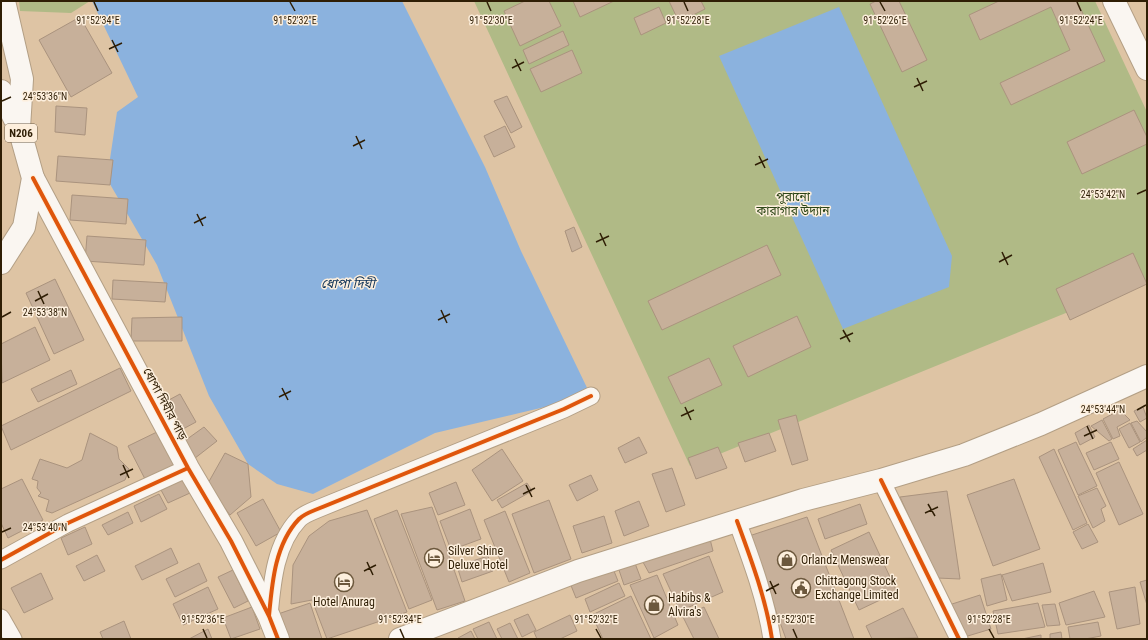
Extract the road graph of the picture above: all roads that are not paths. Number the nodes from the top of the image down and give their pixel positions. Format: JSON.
{"nodes":[{"id":1,"x":4,"y":1,"type":"edge"},
{"id":2,"x":1114,"y":1,"type":"edge"},
{"id":3,"x":1147,"y":69,"type":"edge"},
{"id":4,"x":1,"y":91,"type":"edge"},
{"id":5,"x":19,"y":128,"type":"junction"},
{"id":6,"x":33,"y":178,"type":"junction"},
{"id":7,"x":1,"y":263,"type":"edge"},
{"id":8,"x":1147,"y":376,"type":"edge"},
{"id":9,"x":591,"y":396,"type":"dead end"},
{"id":10,"x":188,"y":468,"type":"junction"},
{"id":11,"x":881,"y":480,"type":"junction"},
{"id":12,"x":737,"y":521,"type":"junction"},
{"id":13,"x":1,"y":560,"type":"edge"},
{"id":14,"x":269,"y":616,"type":"junction"},
{"id":15,"x":1,"y":618,"type":"edge"},
{"id":16,"x":14,"y":639,"type":"edge"},
{"id":17,"x":278,"y":639,"type":"edge"},
{"id":18,"x":400,"y":639,"type":"edge"},
{"id":19,"x":772,"y":639,"type":"edge"},
{"id":20,"x":959,"y":639,"type":"edge"}],
"edges":[{"from":1,"to":5,"type":"main road","number":"N206"},
{"from":2,"to":3,"type":"main road"},
{"from":4,"to":5,"type":"main road","name":"ধোপা দিঘীর পাড়","number":"N206"},
{"from":5,"to":6,"type":"main road","name":"ধোপা দিঘীর পাড়","number":"N206"},
{"from":6,"to":7,"type":"main road","number":"N206"},
{"from":6,"to":10,"type":"main road","name":"ধোপা দিঘীর পাড়"},
{"from":8,"to":11,"type":"main road"},
{"from":9,"to":14,"type":"street"},
{"from":10,"to":13,"type":"street"},
{"from":10,"to":14,"type":"main road","name":"ধোপা দিঘীর পাড়"},
{"from":11,"to":12,"type":"main road"},
{"from":11,"to":20,"type":"street"},
{"from":12,"to":18,"type":"main road"},
{"from":12,"to":19,"type":"street"},
{"from":14,"to":17,"type":"main road","name":"ধোপা দিঘীর পাড়"},
{"from":15,"to":16,"type":"street"}]}
